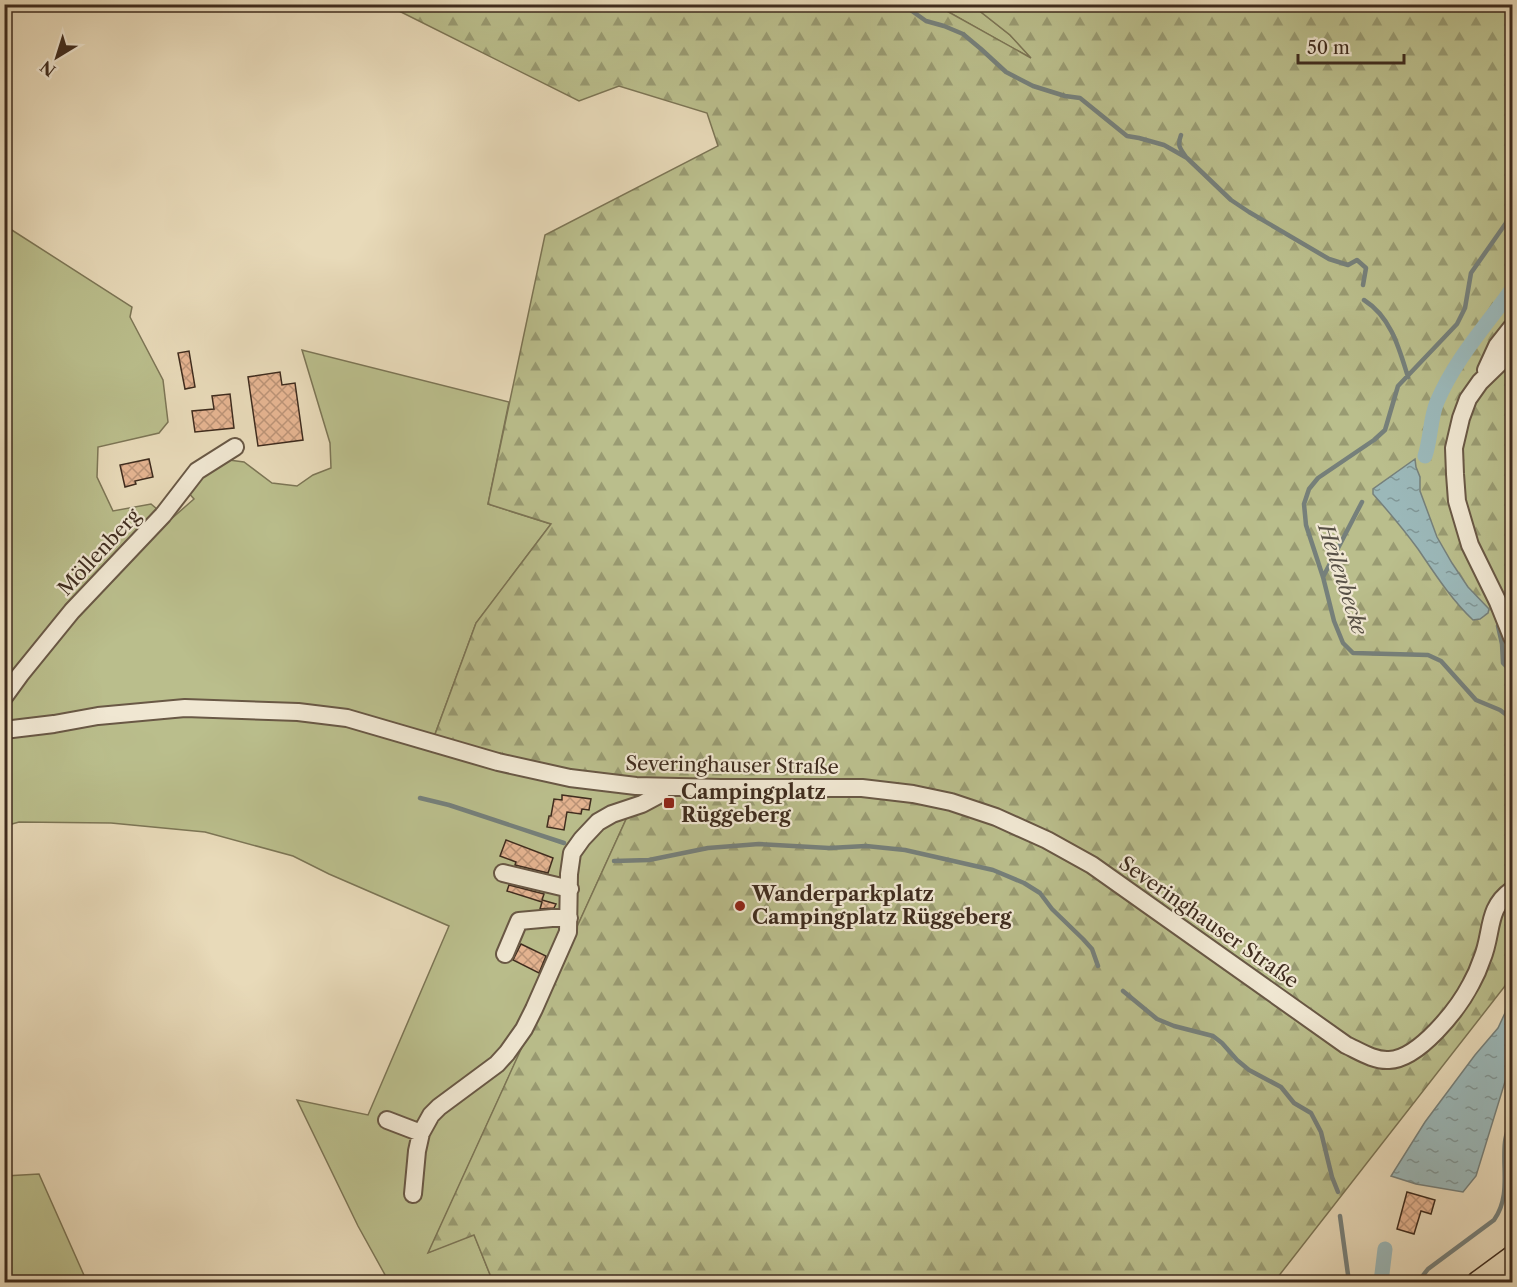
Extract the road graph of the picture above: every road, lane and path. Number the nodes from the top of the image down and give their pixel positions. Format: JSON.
{"nodes":[{"id":1,"x":1512,"y":327,"type":"edge"},
{"id":2,"x":1512,"y":351,"type":"edge"},
{"id":3,"x":1480,"y":382,"type":"junction"},
{"id":4,"x":235,"y":447,"type":"dead end"},
{"id":5,"x":1512,"y":637,"type":"edge"},
{"id":6,"x":4,"y":697,"type":"edge"},
{"id":7,"x":4,"y":730,"type":"edge"},
{"id":8,"x":665,"y":787,"type":"junction"},
{"id":9,"x":503,"y":873,"type":"dead end"},
{"id":10,"x":570,"y":889,"type":"junction"},
{"id":11,"x":1512,"y":890,"type":"edge"},
{"id":12,"x":569,"y":918,"type":"junction"},
{"id":13,"x":505,"y":954,"type":"dead end"},
{"id":14,"x":387,"y":1120,"type":"dead end"},
{"id":15,"x":421,"y":1133,"type":"junction"},
{"id":16,"x":413,"y":1194,"type":"dead end"},
{"id":17,"x":1505,"y":1268,"type":"edge"},
{"id":18,"x":1478,"y":1282,"type":"edge"}],
"edges":[{"from":1,"to":3,"type":"street"},
{"from":2,"to":3,"type":"street"},
{"from":3,"to":5,"type":"street"},
{"from":4,"to":6,"type":"street","name":"Möllenberg"},
{"from":7,"to":8,"type":"street","name":"Severinghauser Straße"},
{"from":8,"to":10,"type":"street"},
{"from":8,"to":11,"type":"street","name":"Severinghauser Straße"},
{"from":9,"to":10,"type":"street"},
{"from":10,"to":12,"type":"street"},
{"from":12,"to":13,"type":"street"},
{"from":12,"to":15,"type":"street"},
{"from":14,"to":15,"type":"street"},
{"from":15,"to":16,"type":"street"},
{"from":17,"to":18,"type":"main road"}]}
